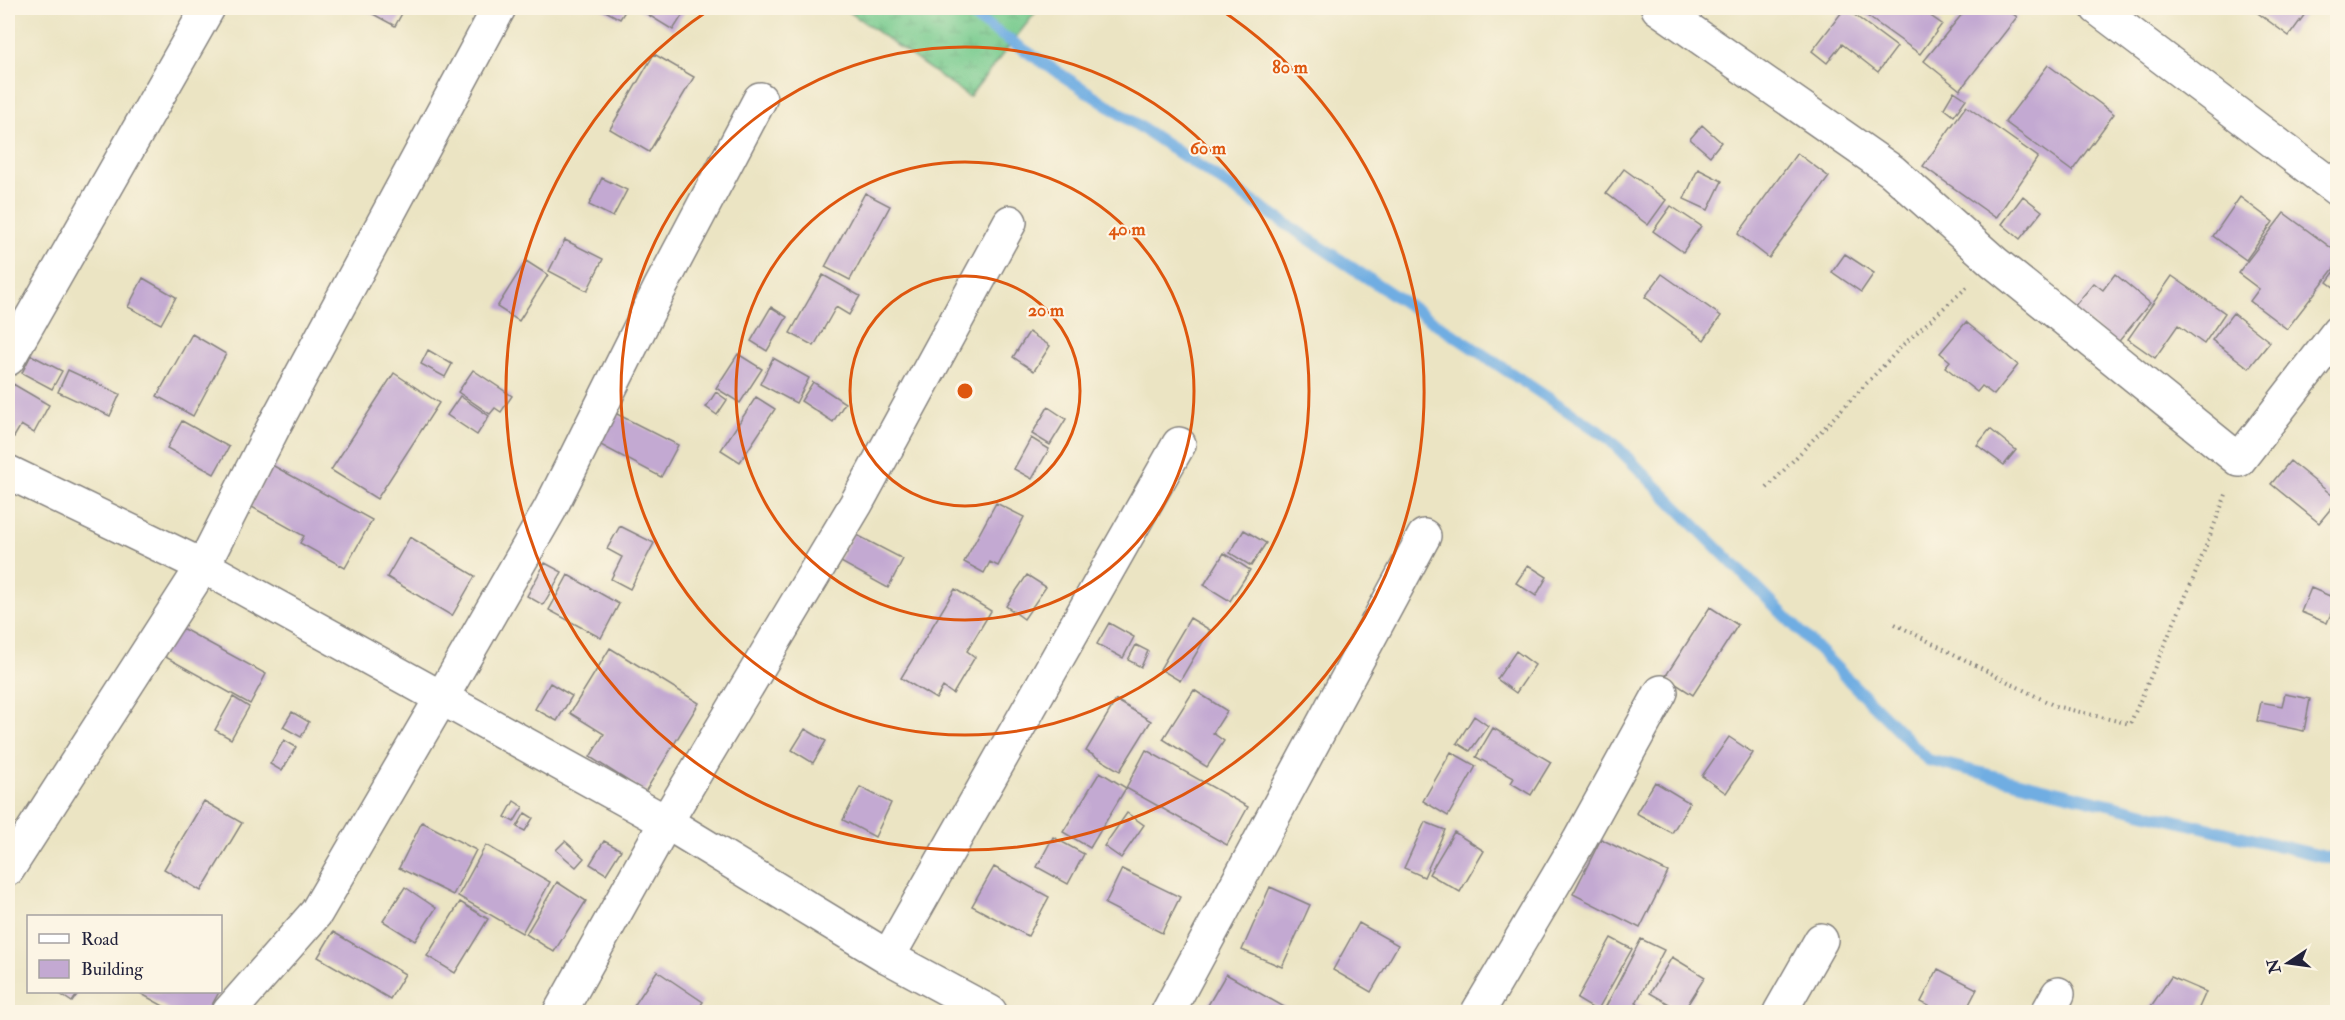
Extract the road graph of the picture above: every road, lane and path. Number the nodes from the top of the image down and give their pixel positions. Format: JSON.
{"nodes":[{"id":1,"x":208,"y":8,"type":"edge"},
{"id":2,"x":499,"y":8,"type":"edge"},
{"id":3,"x":1658,"y":8,"type":"edge"},
{"id":4,"x":2097,"y":8,"type":"edge"},
{"id":5,"x":760,"y":99,"type":"dead end"},
{"id":6,"x":2337,"y":190,"type":"edge"},
{"id":7,"x":1010,"y":222,"type":"dead end"},
{"id":8,"x":1994,"y":262,"type":"junction"},
{"id":9,"x":2337,"y":332,"type":"edge"},
{"id":10,"x":8,"y":359,"type":"edge"},
{"id":11,"x":1179,"y":444,"type":"dead end"},
{"id":12,"x":2239,"y":460,"type":"junction"},
{"id":13,"x":8,"y":472,"type":"edge"},
{"id":14,"x":1767,"y":488,"type":"dead end"},
{"id":15,"x":1424,"y":537,"type":"dead end"},
{"id":16,"x":203,"y":566,"type":"junction"},
{"id":17,"x":1895,"y":624,"type":"dead end"},
{"id":18,"x":1661,"y":692,"type":"dead end"},
{"id":19,"x":442,"y":697,"type":"junction"},
{"id":20,"x":666,"y":822,"type":"junction"},
{"id":21,"x":8,"y":869,"type":"edge"},
{"id":22,"x":1821,"y":940,"type":"dead end"},
{"id":23,"x":888,"y":957,"type":"junction"},
{"id":24,"x":229,"y":1012,"type":"edge"},
{"id":25,"x":560,"y":1012,"type":"edge"},
{"id":26,"x":990,"y":1012,"type":"edge"},
{"id":27,"x":1168,"y":1012,"type":"edge"},
{"id":28,"x":1478,"y":1012,"type":"edge"},
{"id":29,"x":1780,"y":1012,"type":"edge"}],
"edges":[{"from":1,"to":10,"type":"street"},
{"from":2,"to":16,"type":"street"},
{"from":3,"to":8,"type":"street"},
{"from":4,"to":6,"type":"street"},
{"from":5,"to":19,"type":"street"},
{"from":7,"to":20,"type":"street"},
{"from":8,"to":12,"type":"street"},
{"from":8,"to":14,"type":"path"},
{"from":9,"to":12,"type":"street"},
{"from":11,"to":23,"type":"street"},
{"from":12,"to":17,"type":"path"},
{"from":13,"to":16,"type":"street"},
{"from":15,"to":27,"type":"street"},
{"from":16,"to":19,"type":"street"},
{"from":16,"to":21,"type":"street"},
{"from":18,"to":28,"type":"street"},
{"from":19,"to":20,"type":"street"},
{"from":19,"to":24,"type":"street"},
{"from":20,"to":23,"type":"street"},
{"from":20,"to":25,"type":"street"},
{"from":22,"to":29,"type":"street"},
{"from":23,"to":26,"type":"street"}]}
